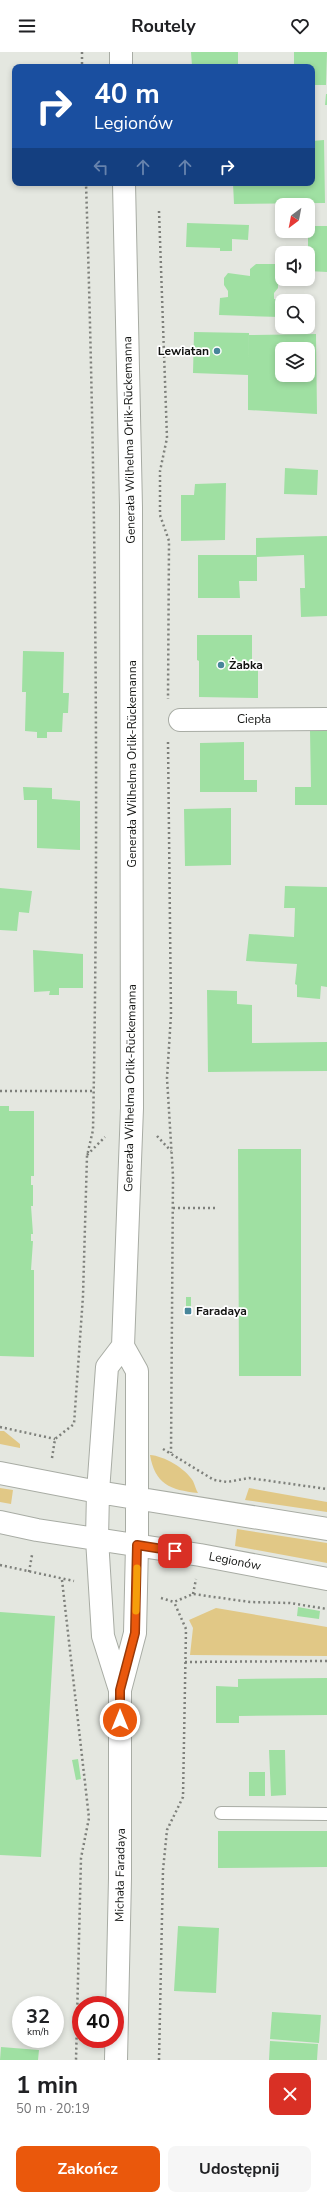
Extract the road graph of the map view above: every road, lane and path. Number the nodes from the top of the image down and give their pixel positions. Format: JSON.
{"nodes":[{"id":1,"x":82,"y":52,"type":"edge"},
{"id":2,"x":121,"y":52,"type":"edge"},
{"id":3,"x":82,"y":64,"type":"edge"},
{"id":4,"x":121,"y":64,"type":"edge"},
{"id":5,"x":86,"y":186,"type":"edge"},
{"id":6,"x":124,"y":186,"type":"edge"},
{"id":7,"x":159,"y":211,"type":"dead end"},
{"id":8,"x":327,"y":719,"type":"edge"},
{"id":9,"x":172,"y":720,"type":"junction"},
{"id":10,"x":0,"y":1091,"type":"edge"},
{"id":11,"x":94,"y":1091,"type":"junction"},
{"id":12,"x":172,"y":1208,"type":"junction"},
{"id":13,"x":218,"y":1208,"type":"dead end"},
{"id":14,"x":123,"y":1346,"type":"junction"},
{"id":15,"x":0,"y":1427,"type":"edge"},
{"id":16,"x":55,"y":1439,"type":"junction"},
{"id":17,"x":158,"y":1446,"type":"dead end"},
{"id":18,"x":171,"y":1452,"type":"junction"},
{"id":19,"x":52,"y":1456,"type":"dead end"},
{"id":20,"x":0,"y":1473,"type":"edge"},
{"id":21,"x":327,"y":1490,"type":"edge"},
{"id":22,"x":98,"y":1492,"type":"junction"},
{"id":23,"x":137,"y":1498,"type":"junction"},
{"id":24,"x":0,"y":1522,"type":"edge"},
{"id":25,"x":327,"y":1529,"type":"edge"},
{"id":26,"x":97,"y":1539,"type":"junction"},
{"id":27,"x":137,"y":1545,"type":"junction"},
{"id":28,"x":33,"y":1551,"type":"dead end"},
{"id":29,"x":0,"y":1565,"type":"edge"},
{"id":30,"x":29,"y":1572,"type":"junction"},
{"id":31,"x":196,"y":1578,"type":"dead end"},
{"id":32,"x":327,"y":1579,"type":"edge"},
{"id":33,"x":62,"y":1580,"type":"junction"},
{"id":34,"x":69,"y":1580,"type":"dead end"},
{"id":35,"x":193,"y":1594,"type":"junction"},
{"id":36,"x":160,"y":1598,"type":"dead end"},
{"id":37,"x":174,"y":1602,"type":"junction"},
{"id":38,"x":327,"y":1609,"type":"edge"},
{"id":39,"x":327,"y":1660,"type":"edge"},
{"id":40,"x":185,"y":1662,"type":"junction"},
{"id":41,"x":120,"y":1690,"type":"junction"},
{"id":42,"x":222,"y":1813,"type":"dead end"},
{"id":43,"x":327,"y":1814,"type":"edge"},
{"id":44,"x":76,"y":2060,"type":"edge"},
{"id":45,"x":116,"y":2060,"type":"edge"},
{"id":46,"x":159,"y":2060,"type":"edge"}],
"edges":[{"from":1,"to":3,"type":"path"},
{"from":2,"to":4,"type":"street"},
{"from":5,"to":11,"type":"path"},
{"from":6,"to":14,"type":"street","name":"Generała Wilhelma Orlik-Rückemanna"},
{"from":7,"to":9,"type":"path"},
{"from":8,"to":9,"type":"street","name":"Ciepła"},
{"from":9,"to":12,"type":"path"},
{"from":10,"to":11,"type":"path"},
{"from":11,"to":16,"type":"path"},
{"from":12,"to":13,"type":"path"},
{"from":12,"to":18,"type":"path"},
{"from":14,"to":22,"type":"street"},
{"from":14,"to":23,"type":"street"},
{"from":15,"to":16,"type":"path"},
{"from":16,"to":19,"type":"path"},
{"from":17,"to":18,"type":"path"},
{"from":18,"to":21,"type":"path"},
{"from":20,"to":22,"type":"street"},
{"from":22,"to":23,"type":"street"},
{"from":22,"to":26,"type":"street","name":"Michała Faradaya"},
{"from":23,"to":25,"type":"street"},
{"from":23,"to":27,"type":"street"},
{"from":24,"to":26,"type":"street","name":"Legionów"},
{"from":26,"to":27,"type":"street","name":"Legionów"},
{"from":26,"to":41,"type":"street","name":"Michała Faradaya"},
{"from":27,"to":32,"type":"street","name":"Legionów"},
{"from":27,"to":41,"type":"street","name":"Michała Faradaya"},
{"from":28,"to":30,"type":"path"},
{"from":29,"to":30,"type":"path"},
{"from":30,"to":33,"type":"path"},
{"from":31,"to":35,"type":"path"},
{"from":33,"to":34,"type":"path"},
{"from":33,"to":44,"type":"path"},
{"from":35,"to":37,"type":"path"},
{"from":35,"to":38,"type":"path"},
{"from":36,"to":37,"type":"path"},
{"from":37,"to":40,"type":"path"},
{"from":39,"to":40,"type":"path"},
{"from":40,"to":46,"type":"path"},
{"from":41,"to":45,"type":"street","name":"Michała Faradaya"},
{"from":42,"to":43,"type":"lane"}]}
